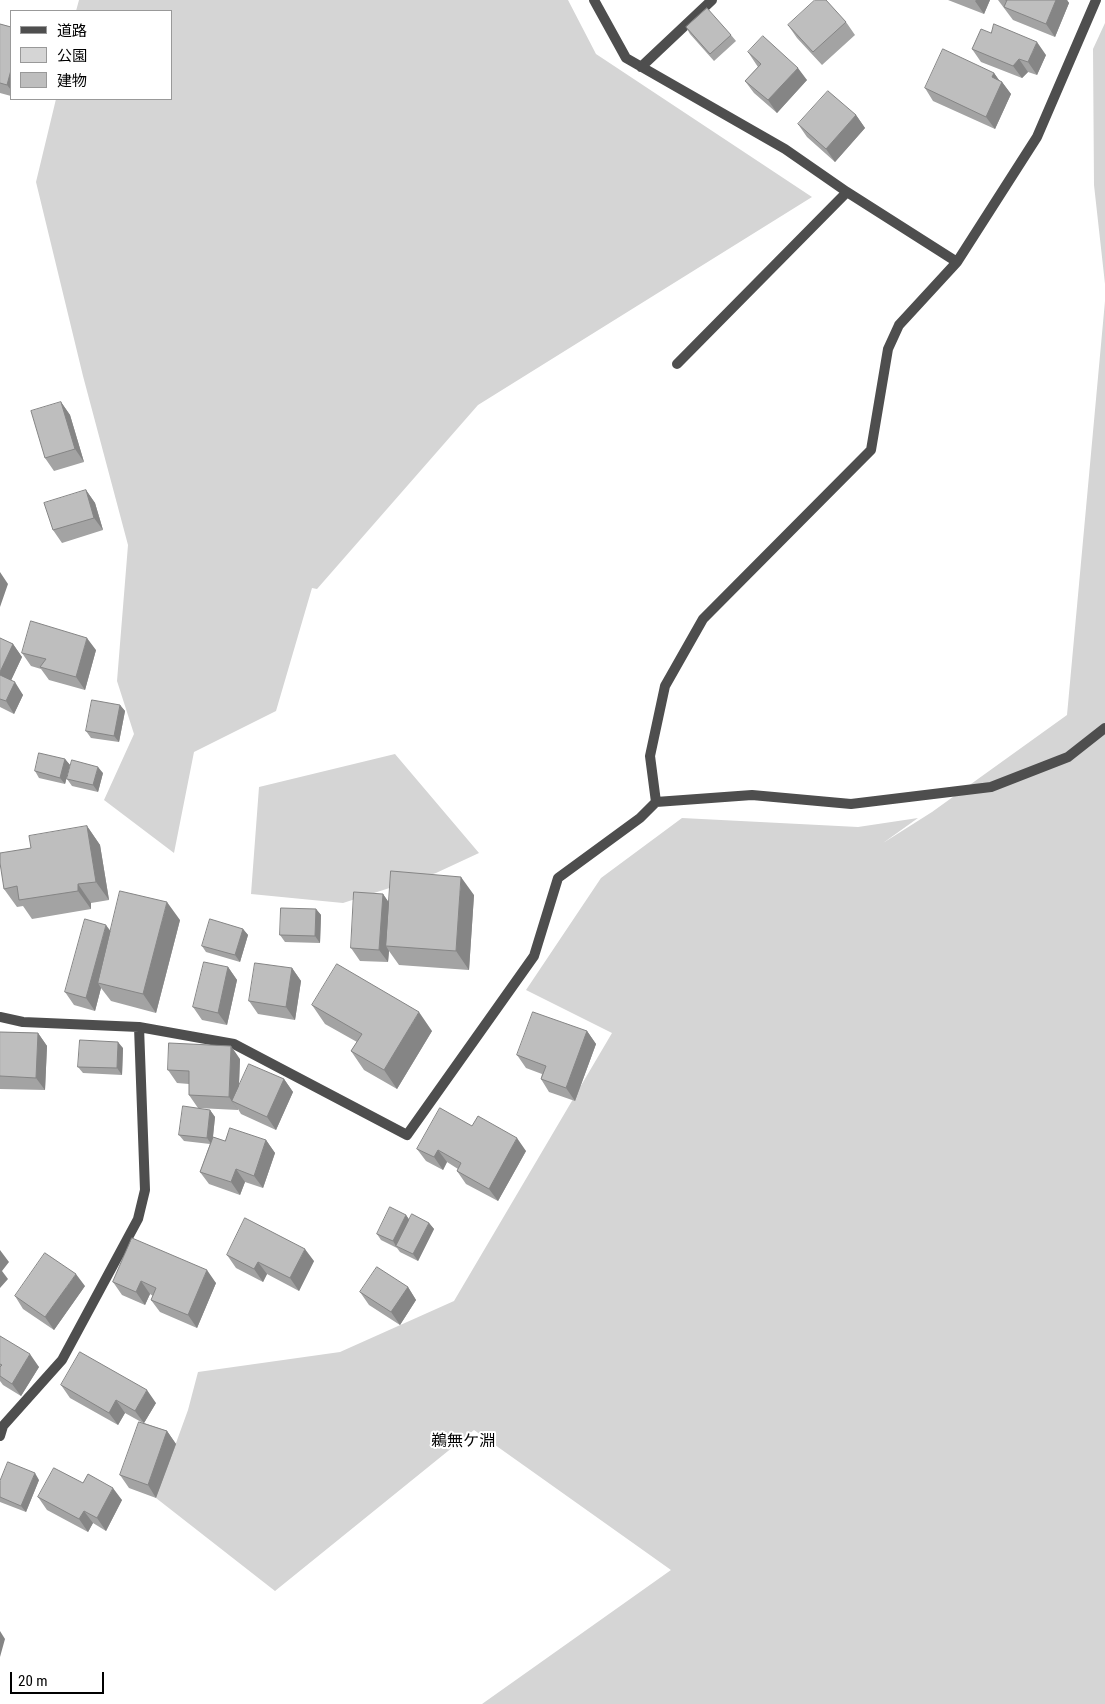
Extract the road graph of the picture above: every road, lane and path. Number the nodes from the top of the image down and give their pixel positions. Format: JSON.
{"nodes":[{"id":1,"x":594,"y":0,"type":"edge"},
{"id":2,"x":712,"y":0,"type":"edge"},
{"id":3,"x":1096,"y":0,"type":"edge"},
{"id":4,"x":641,"y":67,"type":"junction"},
{"id":5,"x":847,"y":192,"type":"junction"},
{"id":6,"x":957,"y":262,"type":"junction"},
{"id":7,"x":677,"y":364,"type":"dead end"},
{"id":8,"x":1105,"y":728,"type":"edge"},
{"id":9,"x":656,"y":802,"type":"junction"},
{"id":10,"x":0,"y":1017,"type":"edge"},
{"id":11,"x":139,"y":1028,"type":"junction"},
{"id":12,"x":1,"y":1429,"type":"edge"}],
"edges":[{"from":1,"to":4,"type":"street"},
{"from":2,"to":4,"type":"street"},
{"from":3,"to":6,"type":"street"},
{"from":4,"to":5,"type":"street"},
{"from":5,"to":6,"type":"street"},
{"from":5,"to":7,"type":"street"},
{"from":6,"to":9,"type":"street"},
{"from":8,"to":9,"type":"street"},
{"from":9,"to":11,"type":"street"},
{"from":10,"to":11,"type":"street"},
{"from":11,"to":12,"type":"street"}]}
